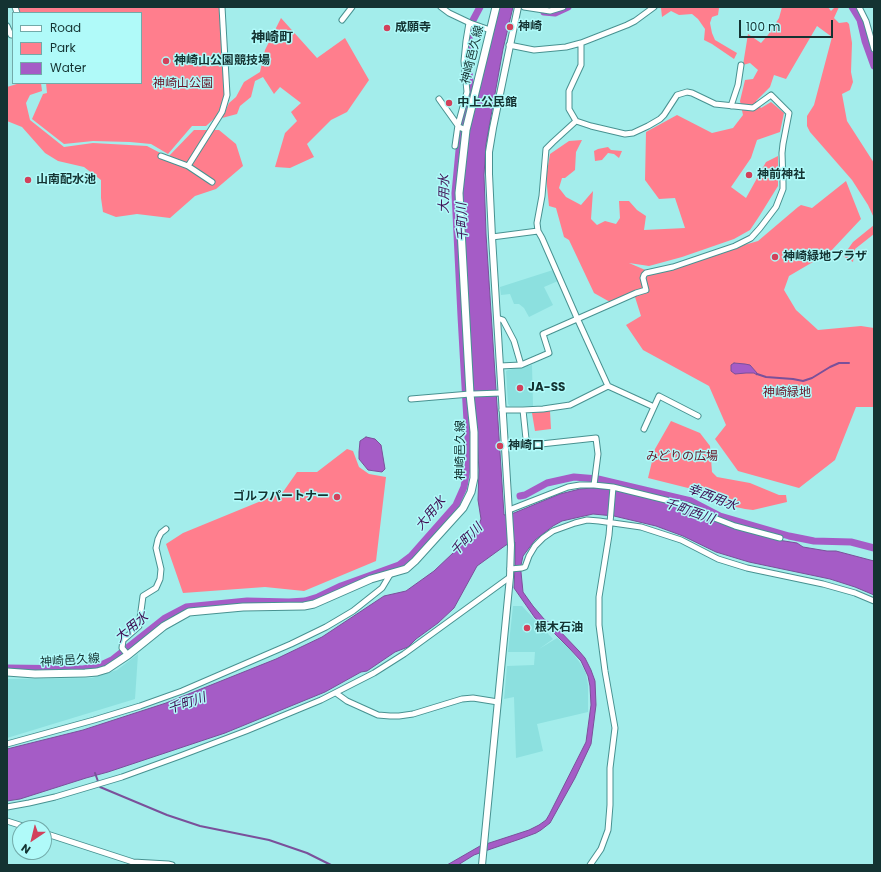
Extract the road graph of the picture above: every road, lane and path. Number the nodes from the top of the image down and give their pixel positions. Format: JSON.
{"nodes":[{"id":1,"x":222,"y":7,"type":"edge"},
{"id":2,"x":352,"y":7,"type":"edge"},
{"id":3,"x":441,"y":7,"type":"edge"},
{"id":4,"x":518,"y":7,"type":"edge"},
{"id":5,"x":524,"y":7,"type":"edge"},
{"id":6,"x":563,"y":7,"type":"edge"},
{"id":7,"x":654,"y":7,"type":"edge"},
{"id":8,"x":859,"y":7,"type":"edge"},
{"id":9,"x":494,"y":9,"type":"edge"},
{"id":10,"x":342,"y":20,"type":"dead end"},
{"id":11,"x":469,"y":23,"type":"junction"},
{"id":12,"x":7,"y":26,"type":"edge"},
{"id":13,"x":490,"y":30,"type":"junction"},
{"id":14,"x":10,"y":34,"type":"edge"},
{"id":15,"x":581,"y":43,"type":"junction"},
{"id":16,"x":509,"y":45,"type":"junction"},
{"id":17,"x":874,"y":49,"type":"edge"},
{"id":18,"x":741,"y":65,"type":"dead end"},
{"id":19,"x":439,"y":99,"type":"dead end"},
{"id":20,"x":731,"y":106,"type":"junction"},
{"id":21,"x":576,"y":121,"type":"junction"},
{"id":22,"x":461,"y":128,"type":"junction"},
{"id":23,"x":454,"y":146,"type":"dead end"},
{"id":24,"x":161,"y":156,"type":"dead end"},
{"id":25,"x":188,"y":166,"type":"junction"},
{"id":26,"x":212,"y":182,"type":"dead end"},
{"id":27,"x":538,"y":231,"type":"junction"},
{"id":28,"x":492,"y":236,"type":"junction"},
{"id":29,"x":497,"y":318,"type":"junction"},
{"id":30,"x":577,"y":318,"type":"junction"},
{"id":31,"x":521,"y":365,"type":"junction"},
{"id":32,"x":500,"y":366,"type":"junction"},
{"id":33,"x":608,"y":386,"type":"junction"},
{"id":34,"x":500,"y":393,"type":"junction"},
{"id":35,"x":468,"y":394,"type":"junction"},
{"id":36,"x":411,"y":399,"type":"dead end"},
{"id":37,"x":654,"y":407,"type":"junction"},
{"id":38,"x":502,"y":410,"type":"junction"},
{"id":39,"x":523,"y":410,"type":"junction"},
{"id":40,"x":698,"y":416,"type":"dead end"},
{"id":41,"x":644,"y":429,"type":"dead end"},
{"id":42,"x":595,"y":481,"type":"junction"},
{"id":43,"x":613,"y":488,"type":"junction"},
{"id":44,"x":509,"y":512,"type":"junction"},
{"id":45,"x":610,"y":521,"type":"junction"},
{"id":46,"x":166,"y":529,"type":"dead end"},
{"id":47,"x":780,"y":538,"type":"dead end"},
{"id":48,"x":512,"y":569,"type":"junction"},
{"id":49,"x":392,"y":572,"type":"junction"},
{"id":50,"x":510,"y":577,"type":"junction"},
{"id":51,"x":874,"y":601,"type":"edge"},
{"id":52,"x":128,"y":655,"type":"junction"},
{"id":53,"x":7,"y":672,"type":"edge"},
{"id":54,"x":336,"y":693,"type":"junction"},
{"id":55,"x":498,"y":702,"type":"junction"},
{"id":56,"x":7,"y":744,"type":"edge"},
{"id":57,"x":7,"y":807,"type":"edge"},
{"id":58,"x":52,"y":836,"type":"edge"},
{"id":59,"x":172,"y":865,"type":"edge"},
{"id":60,"x":482,"y":865,"type":"edge"},
{"id":61,"x":590,"y":865,"type":"edge"}],
"edges":[{"from":1,"to":25,"type":"street"},
{"from":2,"to":10,"type":"street"},
{"from":3,"to":11,"type":"street"},
{"from":4,"to":16,"type":"street"},
{"from":5,"to":6,"type":"street"},
{"from":7,"to":15,"type":"street"},
{"from":8,"to":17,"type":"street"},
{"from":9,"to":13,"type":"main road","name":"神崎邑久線"},
{"from":11,"to":13,"type":"street"},
{"from":11,"to":22,"type":"street"},
{"from":12,"to":14,"type":"street"},
{"from":13,"to":22,"type":"main road","name":"神崎邑久線"},
{"from":15,"to":16,"type":"street"},
{"from":15,"to":21,"type":"street"},
{"from":16,"to":28,"type":"street"},
{"from":18,"to":20,"type":"street"},
{"from":19,"to":22,"type":"street"},
{"from":20,"to":21,"type":"street"},
{"from":20,"to":30,"type":"street"},
{"from":21,"to":27,"type":"street"},
{"from":22,"to":23,"type":"street"},
{"from":22,"to":35,"type":"main road","name":"神崎邑久線"},
{"from":24,"to":25,"type":"street"},
{"from":25,"to":26,"type":"street"},
{"from":27,"to":28,"type":"street"},
{"from":27,"to":30,"type":"street"},
{"from":28,"to":29,"type":"street"},
{"from":29,"to":31,"type":"street"},
{"from":29,"to":32,"type":"street"},
{"from":30,"to":31,"type":"street"},
{"from":30,"to":33,"type":"street"},
{"from":31,"to":32,"type":"street"},
{"from":32,"to":34,"type":"street"},
{"from":33,"to":37,"type":"street"},
{"from":33,"to":39,"type":"street"},
{"from":34,"to":35,"type":"street"},
{"from":34,"to":38,"type":"street"},
{"from":35,"to":36,"type":"street"},
{"from":35,"to":49,"type":"main road","name":"神崎邑久線"},
{"from":37,"to":40,"type":"street"},
{"from":37,"to":41,"type":"street"},
{"from":38,"to":39,"type":"street"},
{"from":38,"to":44,"type":"street"},
{"from":39,"to":42,"type":"street"},
{"from":42,"to":43,"type":"street"},
{"from":42,"to":44,"type":"street"},
{"from":43,"to":45,"type":"street"},
{"from":43,"to":47,"type":"street"},
{"from":44,"to":48,"type":"street"},
{"from":45,"to":48,"type":"street"},
{"from":45,"to":51,"type":"street"},
{"from":45,"to":61,"type":"street"},
{"from":46,"to":52,"type":"street"},
{"from":48,"to":50,"type":"street"},
{"from":49,"to":52,"type":"main road","name":"神崎邑久線"},
{"from":49,"to":56,"type":"street"},
{"from":50,"to":54,"type":"street"},
{"from":50,"to":55,"type":"street"},
{"from":52,"to":53,"type":"main road","name":"神崎邑久線"},
{"from":54,"to":55,"type":"street"},
{"from":54,"to":57,"type":"street"},
{"from":55,"to":60,"type":"street"},
{"from":58,"to":59,"type":"street"}]}
